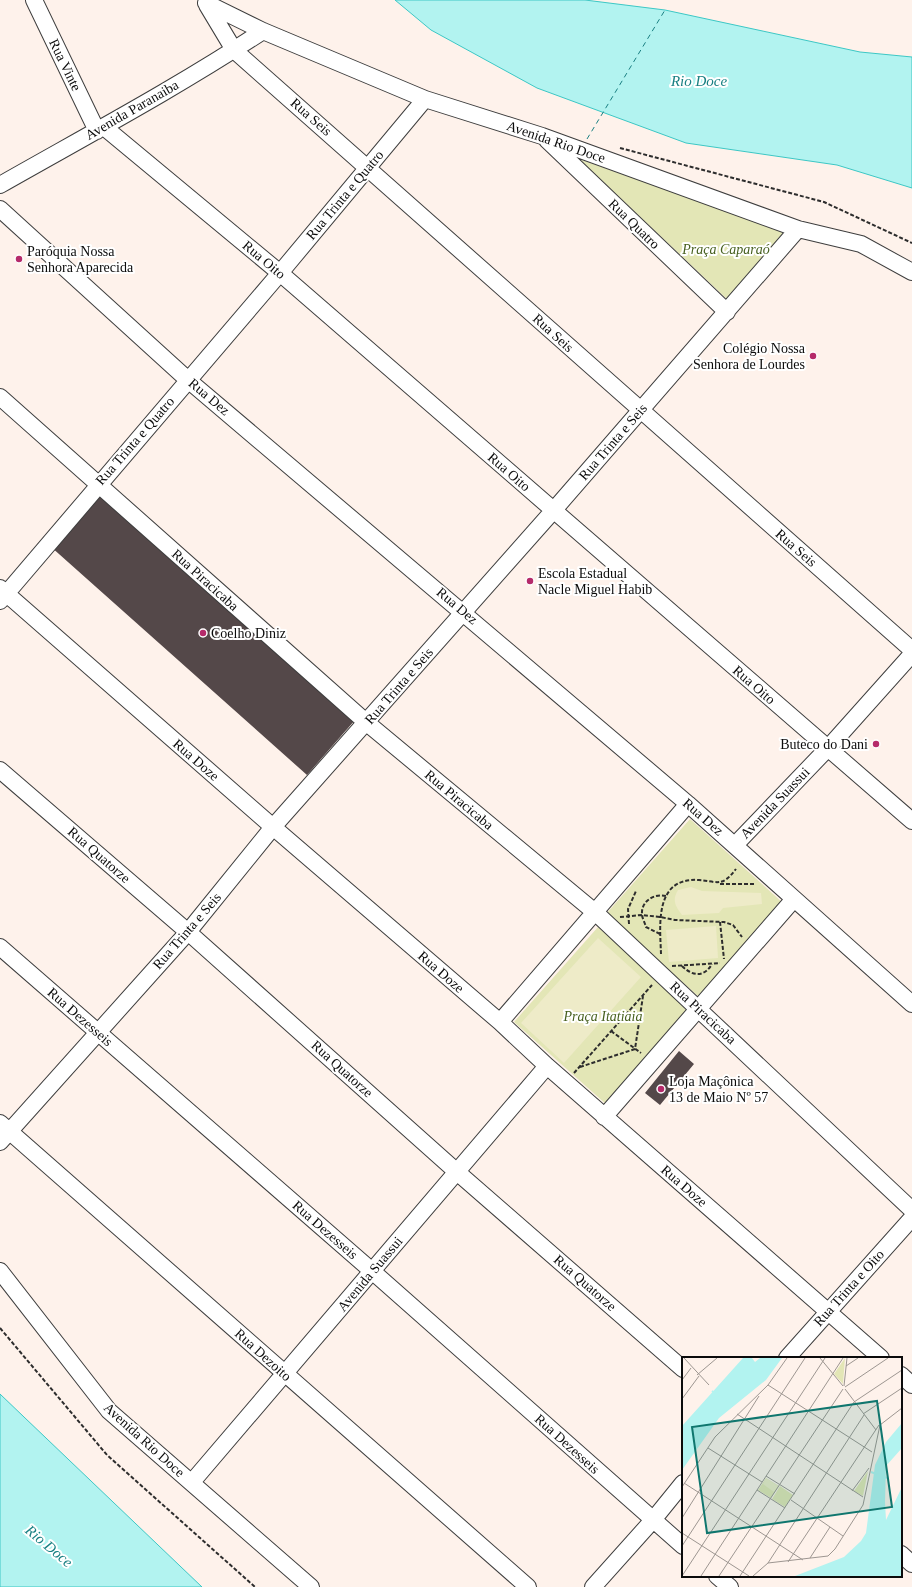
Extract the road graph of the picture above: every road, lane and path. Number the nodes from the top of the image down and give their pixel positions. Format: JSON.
{"nodes":[{"id":1,"x":34,"y":0,"type":"edge"},
{"id":2,"x":206,"y":2,"type":"edge"},
{"id":3,"x":263,"y":31,"type":"junction"},
{"id":4,"x":234,"y":50,"type":"junction"},
{"id":5,"x":424,"y":99,"type":"junction"},
{"id":6,"x":100,"y":129,"type":"junction"},
{"id":7,"x":542,"y":136,"type":"junction"},
{"id":8,"x":369,"y":167,"type":"junction"},
{"id":9,"x":0,"y":185,"type":"edge"},
{"id":10,"x":0,"y":209,"type":"edge"},
{"id":11,"x":798,"y":229,"type":"junction"},
{"id":12,"x":912,"y":272,"type":"edge"},
{"id":13,"x":280,"y":273,"type":"junction"},
{"id":14,"x":726,"y":312,"type":"junction"},
{"id":15,"x":188,"y":380,"type":"junction"},
{"id":16,"x":0,"y":397,"type":"edge"},
{"id":17,"x":640,"y":410,"type":"junction"},
{"id":18,"x":98,"y":484,"type":"junction"},
{"id":19,"x":553,"y":511,"type":"junction"},
{"id":20,"x":2,"y":594,"type":"edge"},
{"id":21,"x":464,"y":612,"type":"junction"},
{"id":22,"x":912,"y":650,"type":"edge"},
{"id":23,"x":912,"y":654,"type":"edge"},
{"id":24,"x":366,"y":723,"type":"junction"},
{"id":25,"x":828,"y":748,"type":"junction"},
{"id":26,"x":0,"y":770,"type":"edge"},
{"id":27,"x":688,"y":804,"type":"junction"},
{"id":28,"x":912,"y":821,"type":"edge"},
{"id":29,"x":273,"y":827,"type":"junction"},
{"id":30,"x":735,"y":845,"type":"junction"},
{"id":31,"x":736,"y":870,"type":"dead end"},
{"id":32,"x":717,"y":884,"type":"junction"},
{"id":33,"x":754,"y":884,"type":"dead end"},
{"id":34,"x":636,"y":891,"type":"dead end"},
{"id":35,"x":666,"y":896,"type":"junction"},
{"id":36,"x":794,"y":899,"type":"junction"},
{"id":37,"x":596,"y":913,"type":"junction"},
{"id":38,"x":642,"y":915,"type":"junction"},
{"id":39,"x":628,"y":916,"type":"junction"},
{"id":40,"x":660,"y":916,"type":"junction"},
{"id":41,"x":613,"y":917,"type":"dead end"},
{"id":42,"x":720,"y":922,"type":"junction"},
{"id":43,"x":630,"y":926,"type":"dead end"},
{"id":44,"x":188,"y":932,"type":"junction"},
{"id":45,"x":660,"y":934,"type":"junction"},
{"id":46,"x":744,"y":940,"type":"dead end"},
{"id":47,"x":0,"y":947,"type":"edge"},
{"id":48,"x":712,"y":964,"type":"junction"},
{"id":49,"x":682,"y":966,"type":"junction"},
{"id":50,"x":664,"y":967,"type":"junction"},
{"id":51,"x":643,"y":996,"type":"junction"},
{"id":52,"x":912,"y":1004,"type":"edge"},
{"id":53,"x":698,"y":1009,"type":"junction"},
{"id":54,"x":500,"y":1022,"type":"junction"},
{"id":55,"x":611,"y":1031,"type":"junction"},
{"id":56,"x":97,"y":1032,"type":"junction"},
{"id":57,"x":635,"y":1049,"type":"junction"},
{"id":58,"x":652,"y":1062,"type":"junction"},
{"id":59,"x":547,"y":1066,"type":"junction"},
{"id":60,"x":578,"y":1067,"type":"junction"},
{"id":61,"x":565,"y":1082,"type":"junction"},
{"id":62,"x":604,"y":1117,"type":"junction"},
{"id":63,"x":4,"y":1132,"type":"edge"},
{"id":64,"x":457,"y":1172,"type":"junction"},
{"id":65,"x":912,"y":1210,"type":"edge"},
{"id":66,"x":912,"y":1218,"type":"edge"},
{"id":67,"x":0,"y":1271,"type":"edge"},
{"id":68,"x":372,"y":1271,"type":"junction"},
{"id":69,"x":827,"y":1312,"type":"junction"},
{"id":70,"x":0,"y":1328,"type":"edge"},
{"id":71,"x":788,"y":1357,"type":"edge"},
{"id":72,"x":880,"y":1357,"type":"edge"},
{"id":73,"x":682,"y":1368,"type":"edge"},
{"id":74,"x":284,"y":1374,"type":"junction"},
{"id":75,"x":902,"y":1376,"type":"edge"},
{"id":76,"x":912,"y":1385,"type":"edge"},
{"id":77,"x":192,"y":1482,"type":"junction"},
{"id":78,"x":682,"y":1484,"type":"edge"},
{"id":79,"x":653,"y":1520,"type":"junction"},
{"id":80,"x":682,"y":1545,"type":"edge"},
{"id":81,"x":902,"y":1555,"type":"edge"},
{"id":82,"x":912,"y":1564,"type":"edge"},
{"id":83,"x":718,"y":1577,"type":"edge"},
{"id":84,"x":255,"y":1587,"type":"edge"},
{"id":85,"x":311,"y":1587,"type":"edge"},
{"id":86,"x":528,"y":1587,"type":"edge"},
{"id":87,"x":593,"y":1587,"type":"edge"},
{"id":88,"x":730,"y":1587,"type":"edge"}],
"edges":[{"from":1,"to":6,"type":"street","name":"Rua Vinte"},
{"from":2,"to":3,"type":"street","name":"Avenida Rio Doce"},
{"from":2,"to":4,"type":"street","name":"Rua Seis"},
{"from":3,"to":4,"type":"street","name":"Avenida Paranaiba"},
{"from":3,"to":5,"type":"street","name":"Avenida Rio Doce"},
{"from":4,"to":6,"type":"street","name":"Avenida Paranaiba"},
{"from":4,"to":8,"type":"street","name":"Rua Seis"},
{"from":5,"to":7,"type":"street","name":"Avenida Rio Doce"},
{"from":5,"to":8,"type":"street","name":"Rua Trinta e Quatro"},
{"from":6,"to":9,"type":"street","name":"Avenida Paranaiba"},
{"from":6,"to":13,"type":"street","name":"Rua Oito"},
{"from":7,"to":11,"type":"street","name":"Avenida Rio Doce"},
{"from":7,"to":14,"type":"street","name":"Rua Quatro"},
{"from":8,"to":13,"type":"street","name":"Rua Trinta e Quatro"},
{"from":8,"to":17,"type":"street","name":"Rua Seis"},
{"from":10,"to":15,"type":"street","name":"Rua Dez"},
{"from":11,"to":12,"type":"street","name":"Avenida Rio Doce"},
{"from":11,"to":14,"type":"street","name":"Rua Trinta e Seis"},
{"from":13,"to":15,"type":"street","name":"Rua Trinta e Quatro"},
{"from":13,"to":19,"type":"street","name":"Rua Oito"},
{"from":14,"to":17,"type":"street","name":"Rua Trinta e Seis"},
{"from":15,"to":18,"type":"street","name":"Rua Trinta e Quatro"},
{"from":15,"to":21,"type":"street","name":"Rua Dez"},
{"from":16,"to":18,"type":"street","name":"Rua Piracicaba"},
{"from":17,"to":19,"type":"street","name":"Rua Trinta e Seis"},
{"from":17,"to":22,"type":"street","name":"Rua Seis"},
{"from":18,"to":20,"type":"street","name":"Rua Trinta e Quatro"},
{"from":18,"to":24,"type":"street","name":"Rua Piracicaba"},
{"from":19,"to":21,"type":"street","name":"Rua Trinta e Seis"},
{"from":19,"to":25,"type":"street","name":"Rua Oito"},
{"from":20,"to":29,"type":"street","name":"Rua Doze"},
{"from":21,"to":24,"type":"street","name":"Rua Trinta e Seis"},
{"from":21,"to":27,"type":"street","name":"Rua Dez"},
{"from":23,"to":25,"type":"street","name":"Avenida Suassui"},
{"from":24,"to":29,"type":"street","name":"Rua Trinta e Seis"},
{"from":24,"to":37,"type":"street","name":"Rua Piracicaba"},
{"from":25,"to":28,"type":"street","name":"Rua Oito"},
{"from":25,"to":30,"type":"street","name":"Avenida Suassui"},
{"from":26,"to":44,"type":"street","name":"Rua Quatorze"},
{"from":27,"to":30,"type":"street","name":"Rua Dez"},
{"from":27,"to":37,"type":"street"},
{"from":29,"to":44,"type":"street","name":"Rua Trinta e Seis"},
{"from":29,"to":54,"type":"street","name":"Rua Doze"},
{"from":30,"to":36,"type":"street","name":"Rua Dez"},
{"from":31,"to":32,"type":"path"},
{"from":32,"to":33,"type":"path"},
{"from":32,"to":35,"type":"path"},
{"from":34,"to":39,"type":"path"},
{"from":35,"to":38,"type":"path"},
{"from":35,"to":40,"type":"path"},
{"from":36,"to":52,"type":"street","name":"Rua Dez"},
{"from":36,"to":53,"type":"street"},
{"from":37,"to":50,"type":"street","name":"Rua Piracicaba"},
{"from":37,"to":54,"type":"street"},
{"from":38,"to":39,"type":"path"},
{"from":38,"to":40,"type":"path"},
{"from":38,"to":45,"type":"path"},
{"from":39,"to":41,"type":"path"},
{"from":39,"to":43,"type":"path"},
{"from":40,"to":42,"type":"path"},
{"from":40,"to":45,"type":"path"},
{"from":42,"to":46,"type":"path"},
{"from":42,"to":48,"type":"path"},
{"from":44,"to":56,"type":"street","name":"Rua Trinta e Seis"},
{"from":44,"to":64,"type":"street","name":"Rua Quatorze"},
{"from":45,"to":50,"type":"path"},
{"from":47,"to":56,"type":"street","name":"Rua Dezesseis"},
{"from":48,"to":49,"type":"path"},
{"from":48,"to":49,"type":"path"},
{"from":49,"to":50,"type":"path"},
{"from":50,"to":51,"type":"path"},
{"from":50,"to":53,"type":"street","name":"Rua Piracicaba"},
{"from":51,"to":55,"type":"path"},
{"from":51,"to":57,"type":"path"},
{"from":53,"to":58,"type":"street"},
{"from":53,"to":65,"type":"street","name":"Rua Piracicaba"},
{"from":54,"to":59,"type":"street","name":"Rua Doze"},
{"from":55,"to":57,"type":"path"},
{"from":55,"to":60,"type":"path"},
{"from":56,"to":63,"type":"street","name":"Rua Trinta e Seis"},
{"from":56,"to":68,"type":"street","name":"Rua Dezesseis"},
{"from":57,"to":58,"type":"path"},
{"from":57,"to":60,"type":"path"},
{"from":58,"to":62,"type":"street"},
{"from":59,"to":61,"type":"street","name":"Rua Doze"},
{"from":59,"to":64,"type":"street","name":"Avenida Suassui"},
{"from":60,"to":61,"type":"path"},
{"from":61,"to":62,"type":"street","name":"Rua Doze"},
{"from":62,"to":69,"type":"street","name":"Rua Doze"},
{"from":63,"to":74,"type":"street","name":"Rua Dezoito"},
{"from":64,"to":68,"type":"street","name":"Avenida Suassui"},
{"from":64,"to":73,"type":"street","name":"Rua Quatorze"},
{"from":66,"to":69,"type":"street","name":"Rua Trinta e Oito"},
{"from":67,"to":77,"type":"street","name":"Avenida Rio Doce"},
{"from":68,"to":74,"type":"street","name":"Avenida Suassui"},
{"from":68,"to":79,"type":"street","name":"Rua Dezesseis"},
{"from":69,"to":71,"type":"street","name":"Rua Trinta e Oito"},
{"from":69,"to":72,"type":"street","name":"Rua Doze"},
{"from":70,"to":84,"type":"path"},
{"from":74,"to":77,"type":"street","name":"Avenida Suassui"},
{"from":74,"to":86,"type":"street","name":"Rua Dezoito"},
{"from":75,"to":76,"type":"street"},
{"from":77,"to":85,"type":"street","name":"Avenida Rio Doce"},
{"from":78,"to":79,"type":"street"},
{"from":79,"to":80,"type":"street","name":"Rua Dezesseis"},
{"from":79,"to":87,"type":"street"},
{"from":81,"to":82,"type":"street"},
{"from":83,"to":88,"type":"street"}]}
